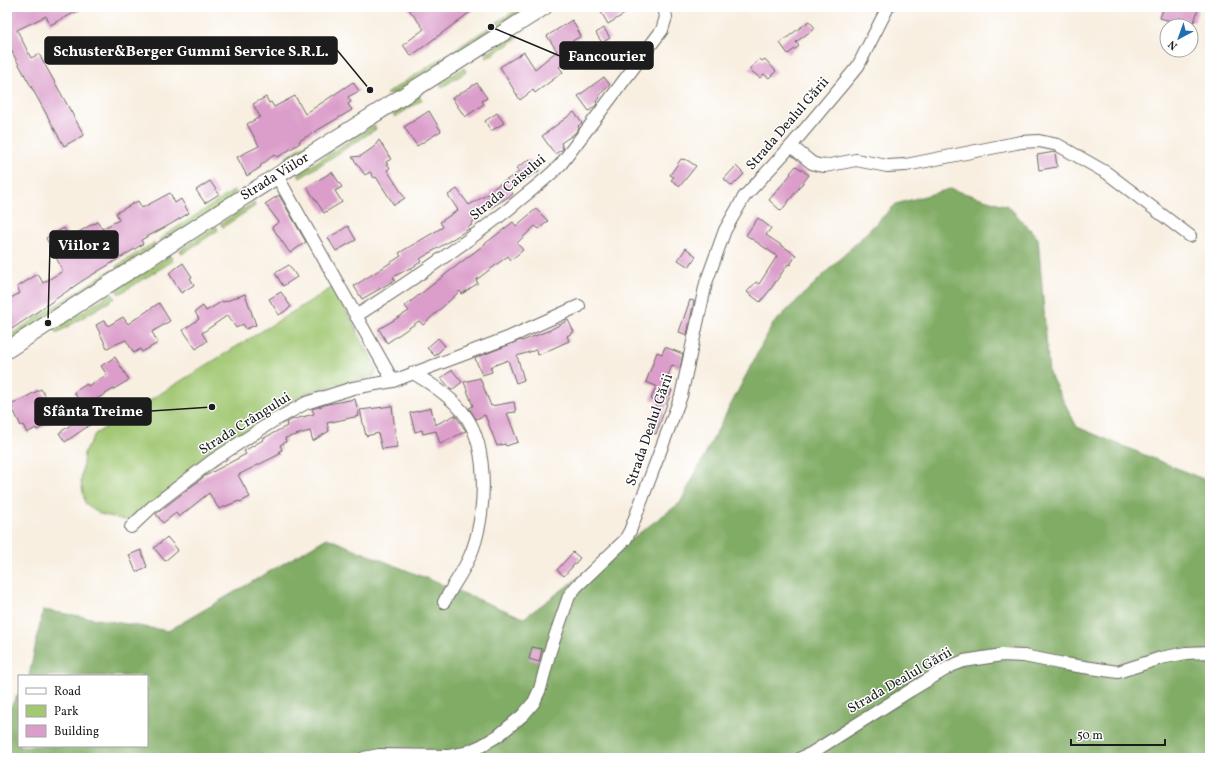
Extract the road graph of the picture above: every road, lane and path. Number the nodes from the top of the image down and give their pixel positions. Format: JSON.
{"nodes":[{"id":1,"x":544,"y":7,"type":"edge"},
{"id":2,"x":664,"y":7,"type":"edge"},
{"id":3,"x":888,"y":7,"type":"edge"},
{"id":4,"x":791,"y":146,"type":"junction"},
{"id":5,"x":277,"y":176,"type":"junction"},
{"id":6,"x":1190,"y":236,"type":"dead end"},
{"id":7,"x":579,"y":306,"type":"dead end"},
{"id":8,"x":356,"y":316,"type":"junction"},
{"id":9,"x":7,"y":350,"type":"edge"},
{"id":10,"x":413,"y":373,"type":"junction"},
{"id":11,"x":393,"y":381,"type":"junction"},
{"id":12,"x":131,"y":527,"type":"dead end"},
{"id":13,"x":444,"y":602,"type":"dead end"},
{"id":14,"x":1210,"y":652,"type":"edge"},
{"id":15,"x":364,"y":758,"type":"edge"},
{"id":16,"x":801,"y":758,"type":"edge"}],
"edges":[{"from":1,"to":5,"type":"street","name":"Strada Viilor"},
{"from":2,"to":8,"type":"street","name":"Strada Caisului"},
{"from":3,"to":4,"type":"street","name":"Strada Dealul Gării"},
{"from":4,"to":6,"type":"street"},
{"from":4,"to":15,"type":"street","name":"Strada Dealul Gării"},
{"from":5,"to":8,"type":"street"},
{"from":5,"to":9,"type":"street","name":"Strada Viilor"},
{"from":7,"to":10,"type":"street","name":"Strada Crângului"},
{"from":8,"to":11,"type":"street"},
{"from":10,"to":11,"type":"street","name":"Strada Crângului"},
{"from":10,"to":13,"type":"street"},
{"from":11,"to":12,"type":"street","name":"Strada Crângului"},
{"from":14,"to":16,"type":"street","name":"Strada Dealul Gării"}]}
